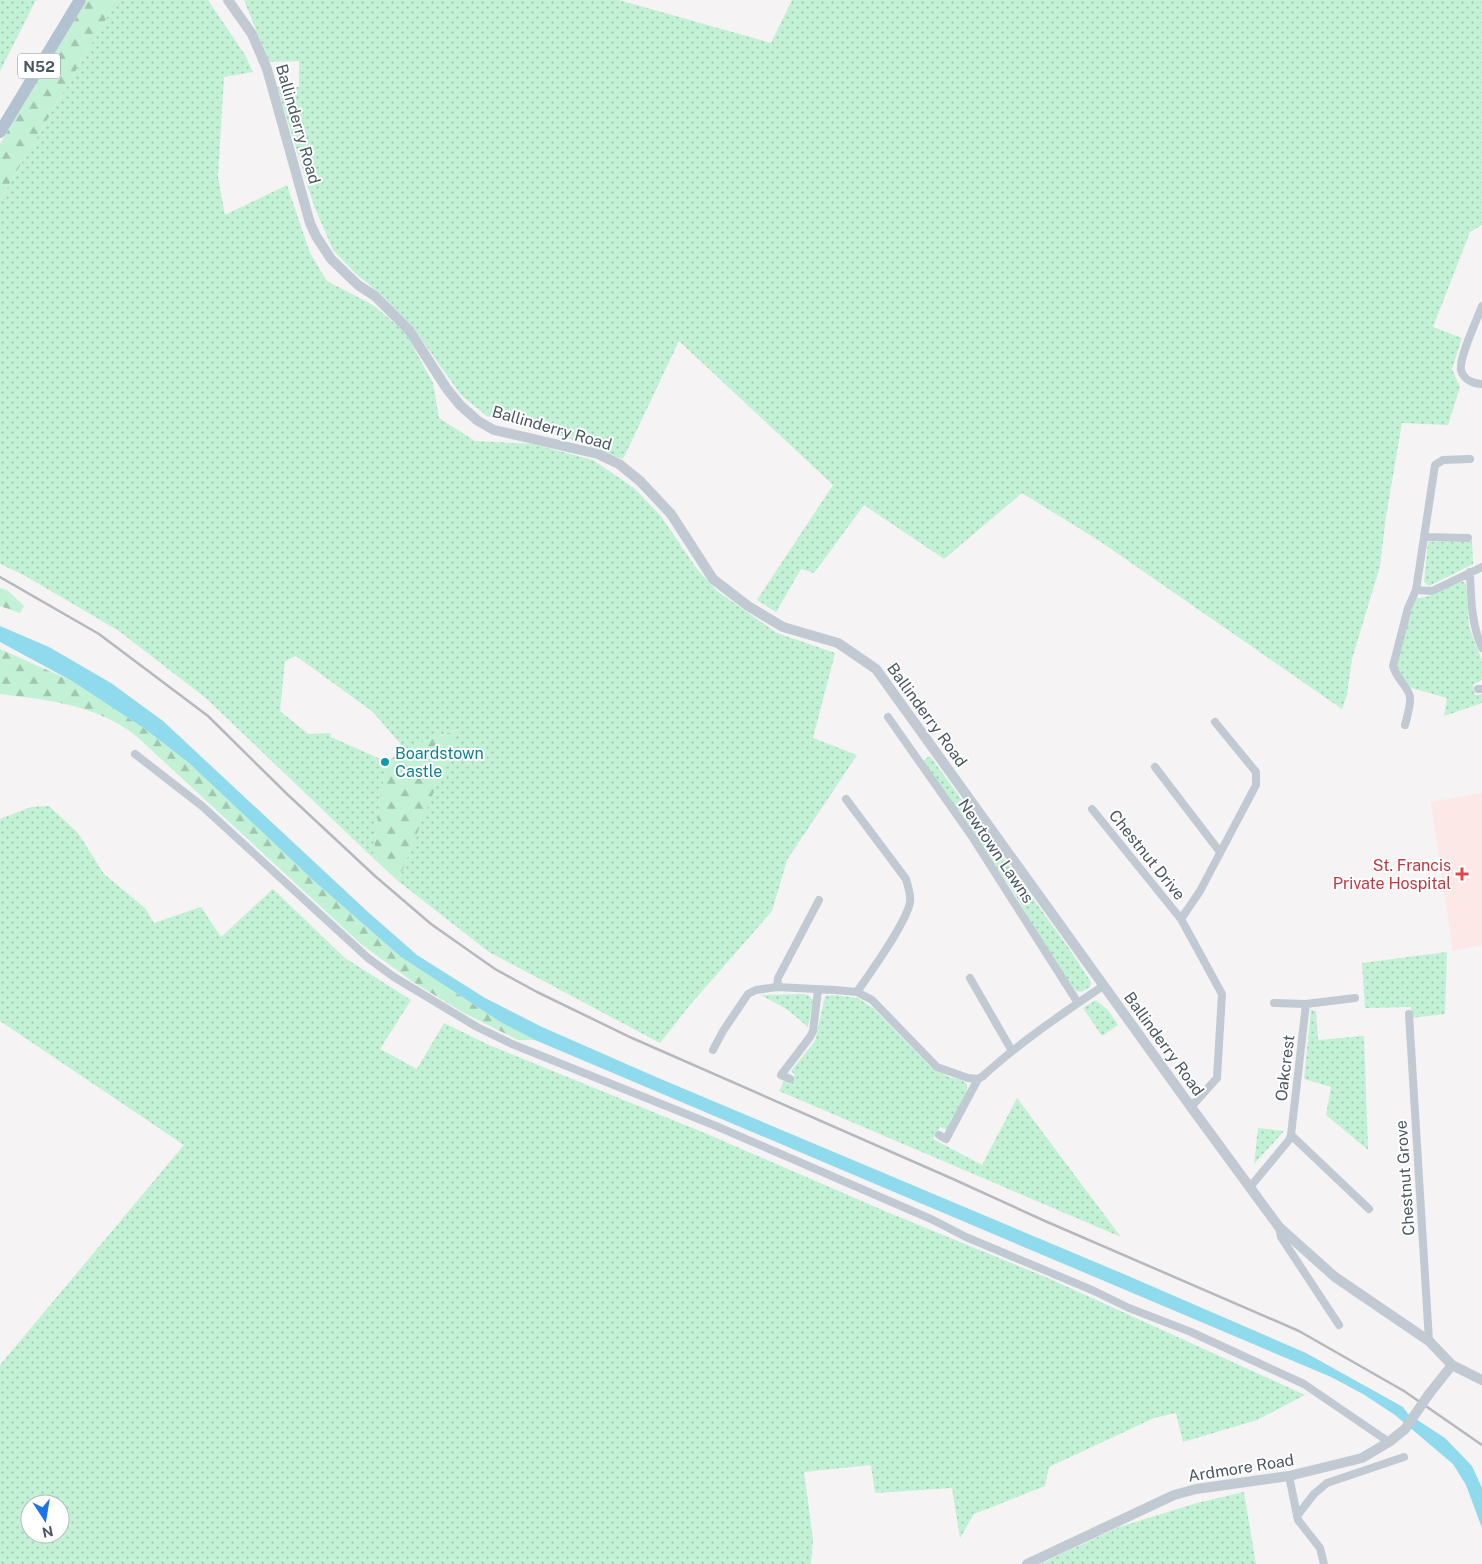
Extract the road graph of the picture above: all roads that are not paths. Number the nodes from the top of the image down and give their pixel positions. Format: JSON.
{"nodes":[{"id":1,"x":80,"y":0,"type":"edge"},
{"id":2,"x":228,"y":0,"type":"edge"},
{"id":3,"x":0,"y":132,"type":"edge"},
{"id":4,"x":1482,"y":306,"type":"edge"},
{"id":5,"x":1482,"y":384,"type":"edge"},
{"id":6,"x":1470,"y":459,"type":"dead end"},
{"id":7,"x":1425,"y":537,"type":"junction"},
{"id":8,"x":1468,"y":538,"type":"dead end"},
{"id":9,"x":1482,"y":567,"type":"edge"},
{"id":10,"x":1470,"y":572,"type":"junction"},
{"id":11,"x":1416,"y":590,"type":"junction"},
{"id":12,"x":1482,"y":648,"type":"edge"},
{"id":13,"x":888,"y":717,"type":"dead end"},
{"id":14,"x":1408,"y":721,"type":"dead end"},
{"id":15,"x":1215,"y":722,"type":"dead end"},
{"id":16,"x":135,"y":754,"type":"dead end"},
{"id":17,"x":1155,"y":768,"type":"dead end"},
{"id":18,"x":846,"y":799,"type":"dead end"},
{"id":19,"x":1092,"y":809,"type":"dead end"},
{"id":20,"x":1220,"y":852,"type":"junction"},
{"id":21,"x":818,"y":900,"type":"dead end"},
{"id":22,"x":1180,"y":919,"type":"junction"},
{"id":23,"x":970,"y":978,"type":"dead end"},
{"id":24,"x":1103,"y":986,"type":"junction"},
{"id":25,"x":777,"y":987,"type":"junction"},
{"id":26,"x":818,"y":990,"type":"junction"},
{"id":27,"x":857,"y":992,"type":"junction"},
{"id":28,"x":1355,"y":998,"type":"dead end"},
{"id":29,"x":1078,"y":1003,"type":"junction"},
{"id":30,"x":1274,"y":1003,"type":"dead end"},
{"id":31,"x":1306,"y":1004,"type":"junction"},
{"id":32,"x":1408,"y":1014,"type":"dead end"},
{"id":33,"x":713,"y":1050,"type":"dead end"},
{"id":34,"x":1012,"y":1051,"type":"junction"},
{"id":35,"x":790,"y":1079,"type":"dead end"},
{"id":36,"x":978,"y":1079,"type":"junction"},
{"id":37,"x":1191,"y":1107,"type":"junction"},
{"id":38,"x":939,"y":1135,"type":"dead end"},
{"id":39,"x":1291,"y":1135,"type":"junction"},
{"id":40,"x":1250,"y":1188,"type":"junction"},
{"id":41,"x":1369,"y":1209,"type":"dead end"},
{"id":42,"x":1279,"y":1227,"type":"junction"},
{"id":43,"x":1339,"y":1325,"type":"dead end"},
{"id":44,"x":1428,"y":1341,"type":"junction"},
{"id":45,"x":1452,"y":1365,"type":"junction"},
{"id":46,"x":1482,"y":1380,"type":"edge"},
{"id":47,"x":1388,"y":1442,"type":"junction"},
{"id":48,"x":1404,"y":1457,"type":"dead end"},
{"id":49,"x":1289,"y":1476,"type":"junction"},
{"id":50,"x":1297,"y":1516,"type":"junction"},
{"id":51,"x":1027,"y":1564,"type":"edge"},
{"id":52,"x":1324,"y":1564,"type":"edge"}],
"edges":[{"from":1,"to":3,"type":"main road","number":"N52"},
{"from":2,"to":24,"type":"street","name":"Ballinderry Road"},
{"from":4,"to":5,"type":"street"},
{"from":6,"to":7,"type":"street"},
{"from":7,"to":8,"type":"street"},
{"from":7,"to":11,"type":"street"},
{"from":9,"to":10,"type":"street"},
{"from":10,"to":11,"type":"street"},
{"from":10,"to":12,"type":"street"},
{"from":11,"to":14,"type":"street"},
{"from":13,"to":29,"type":"street","name":"Newtown Lawns"},
{"from":15,"to":20,"type":"street","name":"Chestnut Drive"},
{"from":16,"to":47,"type":"street"},
{"from":17,"to":20,"type":"street"},
{"from":18,"to":27,"type":"street"},
{"from":19,"to":22,"type":"street","name":"Chestnut Drive"},
{"from":20,"to":22,"type":"street","name":"Chestnut Drive"},
{"from":21,"to":25,"type":"street"},
{"from":22,"to":37,"type":"street","name":"Chestnut Drive"},
{"from":23,"to":34,"type":"street"},
{"from":24,"to":29,"type":"street"},
{"from":24,"to":37,"type":"street","name":"Ballinderry Road"},
{"from":25,"to":26,"type":"street"},
{"from":25,"to":33,"type":"street"},
{"from":26,"to":27,"type":"street"},
{"from":26,"to":35,"type":"street"},
{"from":27,"to":36,"type":"street"},
{"from":28,"to":31,"type":"street"},
{"from":29,"to":34,"type":"street"},
{"from":30,"to":31,"type":"street"},
{"from":31,"to":39,"type":"street","name":"Oakcrest"},
{"from":32,"to":44,"type":"street","name":"Chestnut Grove"},
{"from":34,"to":36,"type":"street"},
{"from":36,"to":38,"type":"street"},
{"from":37,"to":40,"type":"street","name":"Ballinderry Road"},
{"from":39,"to":40,"type":"street","name":"Oakcrest"},
{"from":39,"to":41,"type":"street"},
{"from":40,"to":42,"type":"street","name":"Ballinderry Road"},
{"from":42,"to":43,"type":"street"},
{"from":42,"to":44,"type":"street","name":"Ballinderry Road"},
{"from":44,"to":45,"type":"street","name":"Ballinderry Road"},
{"from":45,"to":46,"type":"street","name":"Ballinderry Road"},
{"from":45,"to":47,"type":"street","name":"Ardmore Road","bridge":true},
{"from":47,"to":49,"type":"street","name":"Ardmore Road"},
{"from":48,"to":50,"type":"street"},
{"from":49,"to":50,"type":"street"},
{"from":49,"to":51,"type":"street","name":"Ardmore Road"},
{"from":50,"to":52,"type":"street"}]}
